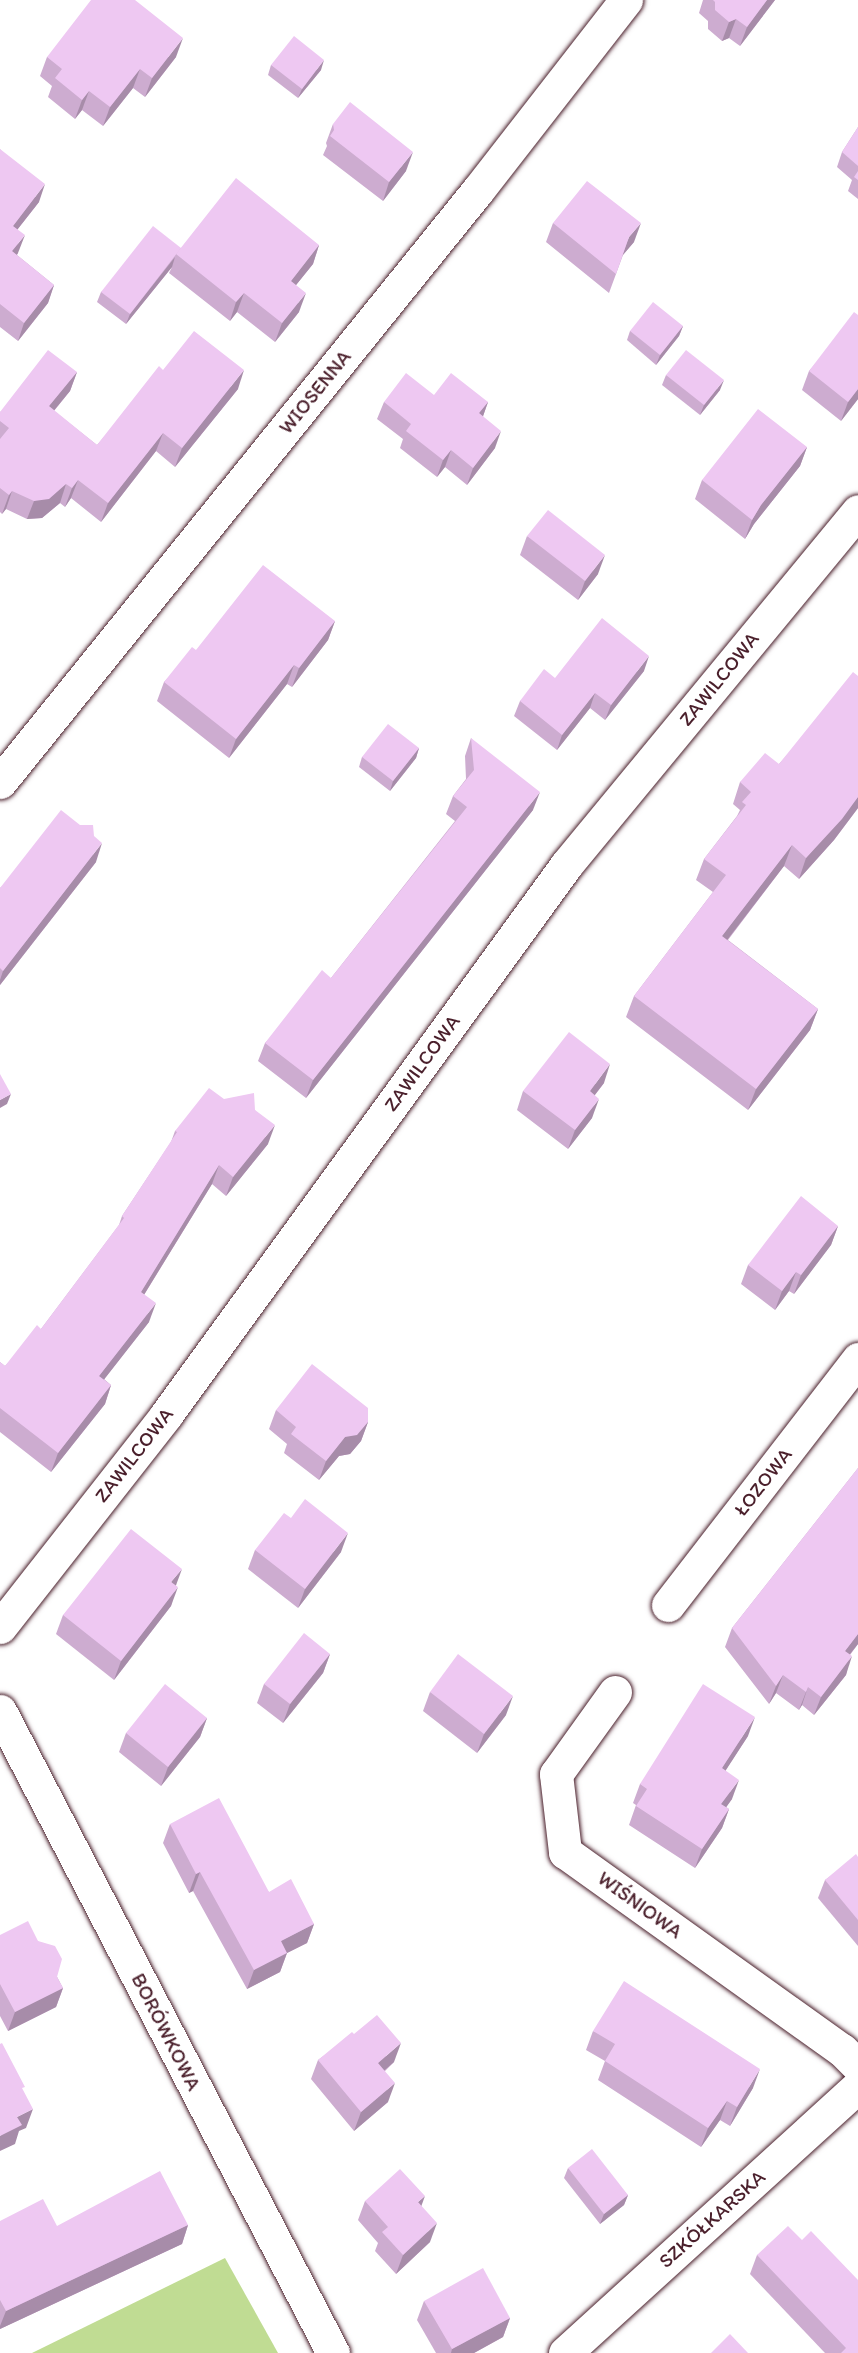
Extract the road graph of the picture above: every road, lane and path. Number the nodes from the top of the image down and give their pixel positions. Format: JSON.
{"nodes":[{"id":1,"x":627,"y":0,"type":"edge"},
{"id":2,"x":858,"y":511,"type":"edge"},
{"id":3,"x":0,"y":782,"type":"edge"},
{"id":4,"x":858,"y":1359,"type":"edge"},
{"id":5,"x":668,"y":1605,"type":"dead end"},
{"id":6,"x":0,"y":1627,"type":"edge"},
{"id":7,"x":615,"y":1692,"type":"dead end"},
{"id":8,"x":0,"y":1711,"type":"edge"},
{"id":9,"x":858,"y":2067,"type":"edge"},
{"id":10,"x":858,"y":2086,"type":"edge"},
{"id":11,"x":333,"y":2353,"type":"edge"},
{"id":12,"x":565,"y":2353,"type":"edge"}],
"edges":[{"from":1,"to":3,"type":"street","name":"WIOSENNA"},
{"from":2,"to":6,"type":"street","name":"ZAWILCOWA"},
{"from":4,"to":5,"type":"street","name":"ŁOZOWA"},
{"from":7,"to":9,"type":"street","name":"WIŚNIOWA"},
{"from":8,"to":11,"type":"street","name":"BORÓWKOWA"},
{"from":10,"to":12,"type":"street","name":"SZKÓŁKARSKA"}]}
